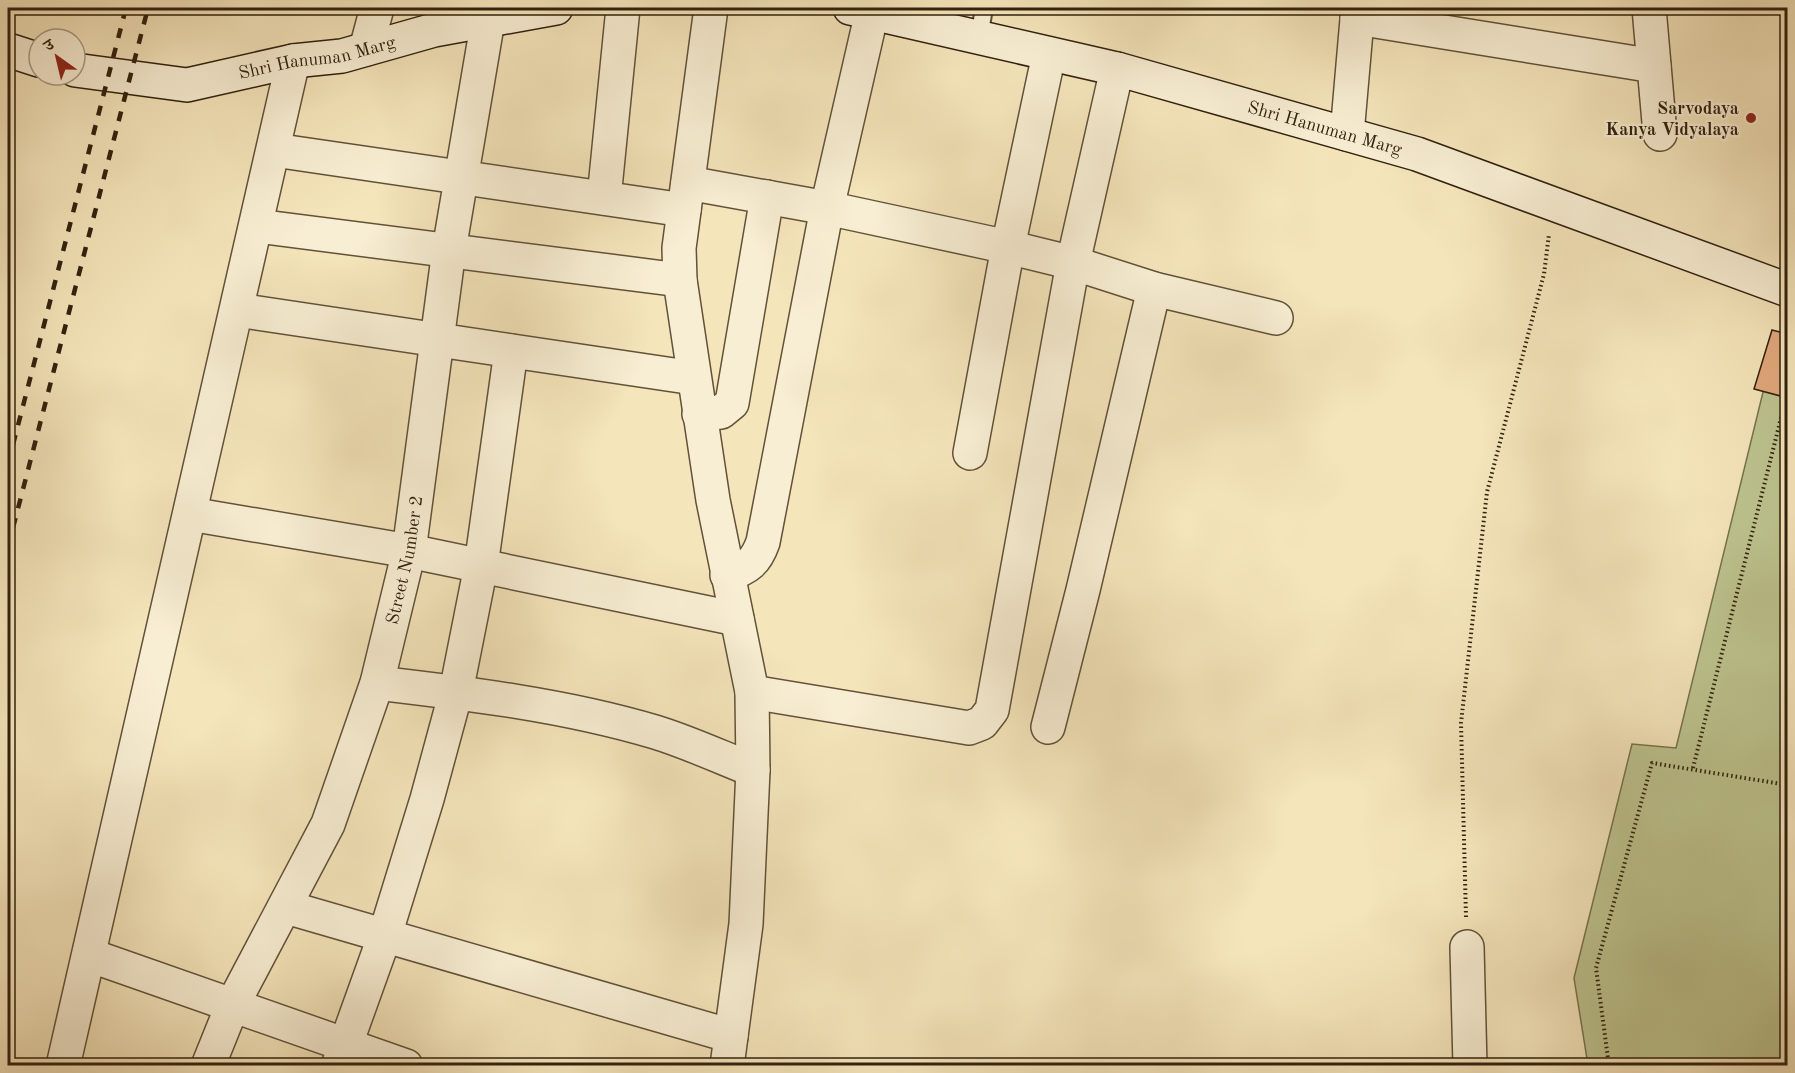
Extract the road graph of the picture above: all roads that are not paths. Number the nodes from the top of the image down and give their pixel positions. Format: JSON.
{"nodes":[{"id":1,"x":377,"y":8,"type":"edge"},
{"id":2,"x":556,"y":8,"type":"edge"},
{"id":3,"x":623,"y":8,"type":"edge"},
{"id":4,"x":711,"y":8,"type":"edge"},
{"id":5,"x":1649,"y":8,"type":"edge"},
{"id":6,"x":861,"y":10,"type":"edge"},
{"id":7,"x":1358,"y":13,"type":"edge"},
{"id":8,"x":488,"y":14,"type":"edge"},
{"id":9,"x":981,"y":23,"type":"edge"},
{"id":10,"x":366,"y":49,"type":"junction"},
{"id":11,"x":8,"y":50,"type":"edge"},
{"id":12,"x":1049,"y":54,"type":"junction"},
{"id":13,"x":27,"y":56,"type":"edge"},
{"id":14,"x":293,"y":61,"type":"junction"},
{"id":15,"x":1654,"y":66,"type":"junction"},
{"id":16,"x":1117,"y":69,"type":"junction"},
{"id":17,"x":87,"y":72,"type":"edge"},
{"id":18,"x":1347,"y":134,"type":"junction"},
{"id":19,"x":1660,"y":134,"type":"dead end"},
{"id":20,"x":274,"y":150,"type":"junction"},
{"id":21,"x":462,"y":177,"type":"junction"},
{"id":22,"x":686,"y":196,"type":"junction"},
{"id":23,"x":767,"y":197,"type":"junction"},
{"id":24,"x":604,"y":198,"type":"junction"},
{"id":25,"x":827,"y":208,"type":"junction"},
{"id":26,"x":257,"y":226,"type":"junction"},
{"id":27,"x":1008,"y":247,"type":"junction"},
{"id":28,"x":449,"y":250,"type":"junction"},
{"id":29,"x":1073,"y":263,"type":"junction"},
{"id":30,"x":680,"y":280,"type":"junction"},
{"id":31,"x":1154,"y":289,"type":"junction"},
{"id":32,"x":1788,"y":290,"type":"edge"},
{"id":33,"x":237,"y":310,"type":"junction"},
{"id":34,"x":1276,"y":318,"type":"dead end"},
{"id":35,"x":436,"y":340,"type":"junction"},
{"id":36,"x":511,"y":351,"type":"junction"},
{"id":37,"x":693,"y":378,"type":"junction"},
{"id":38,"x":699,"y":414,"type":"junction"},
{"id":39,"x":970,"y":453,"type":"dead end"},
{"id":40,"x":190,"y":514,"type":"junction"},
{"id":41,"x":409,"y":551,"type":"junction"},
{"id":42,"x":481,"y":566,"type":"junction"},
{"id":43,"x":728,"y":575,"type":"junction"},
{"id":44,"x":737,"y":619,"type":"junction"},
{"id":45,"x":377,"y":683,"type":"junction"},
{"id":46,"x":456,"y":692,"type":"junction"},
{"id":47,"x":752,"y":692,"type":"junction"},
{"id":48,"x":1048,"y":727,"type":"dead end"},
{"id":49,"x":753,"y":770,"type":"junction"},
{"id":50,"x":286,"y":907,"type":"junction"},
{"id":51,"x":385,"y":935,"type":"junction"},
{"id":52,"x":1467,"y":947,"type":"road end"},
{"id":53,"x":89,"y":955,"type":"junction"},
{"id":54,"x":233,"y":1004,"type":"junction"},
{"id":55,"x":729,"y":1051,"type":"edge"},
{"id":56,"x":343,"y":1055,"type":"edge"},
{"id":57,"x":63,"y":1065,"type":"edge"},
{"id":58,"x":208,"y":1065,"type":"edge"},
{"id":59,"x":406,"y":1065,"type":"edge"},
{"id":60,"x":1470,"y":1065,"type":"edge"}],
"edges":[{"from":1,"to":10,"type":"street"},
{"from":2,"to":8,"type":"street","name":"Shri Hanuman Marg"},
{"from":3,"to":24,"type":"street"},
{"from":4,"to":22,"type":"street"},
{"from":5,"to":15,"type":"street"},
{"from":6,"to":9,"type":"street","name":"Shri Hanuman Marg"},
{"from":6,"to":25,"type":"street"},
{"from":7,"to":15,"type":"street"},
{"from":7,"to":18,"type":"street"},
{"from":8,"to":10,"type":"street","name":"Shri Hanuman Marg"},
{"from":8,"to":21,"type":"street","name":"Street Number 2"},
{"from":9,"to":12,"type":"street","name":"Shri Hanuman Marg"},
{"from":10,"to":14,"type":"street","name":"Shri Hanuman Marg"},
{"from":11,"to":13,"type":"street"},
{"from":12,"to":16,"type":"street","name":"Shri Hanuman Marg"},
{"from":12,"to":27,"type":"street"},
{"from":14,"to":17,"type":"street","name":"Shri Hanuman Marg"},
{"from":14,"to":20,"type":"street"},
{"from":15,"to":19,"type":"street"},
{"from":16,"to":18,"type":"street","name":"Shri Hanuman Marg"},
{"from":16,"to":29,"type":"street"},
{"from":18,"to":32,"type":"street","name":"Shri Hanuman Marg"},
{"from":20,"to":21,"type":"street"},
{"from":20,"to":26,"type":"street"},
{"from":21,"to":24,"type":"street"},
{"from":21,"to":28,"type":"street","name":"Street Number 2"},
{"from":22,"to":23,"type":"street"},
{"from":22,"to":24,"type":"street"},
{"from":22,"to":30,"type":"street"},
{"from":23,"to":25,"type":"street"},
{"from":23,"to":38,"type":"street"},
{"from":25,"to":27,"type":"street"},
{"from":25,"to":43,"type":"street"},
{"from":26,"to":28,"type":"street"},
{"from":26,"to":33,"type":"street"},
{"from":27,"to":29,"type":"street"},
{"from":27,"to":39,"type":"street"},
{"from":28,"to":30,"type":"street"},
{"from":28,"to":35,"type":"street","name":"Street Number 2"},
{"from":29,"to":31,"type":"street"},
{"from":29,"to":47,"type":"street"},
{"from":30,"to":37,"type":"street"},
{"from":31,"to":34,"type":"street"},
{"from":31,"to":48,"type":"street"},
{"from":33,"to":35,"type":"street"},
{"from":33,"to":40,"type":"street"},
{"from":35,"to":36,"type":"street"},
{"from":35,"to":41,"type":"street","name":"Street Number 2"},
{"from":36,"to":37,"type":"street"},
{"from":36,"to":42,"type":"street"},
{"from":37,"to":38,"type":"street"},
{"from":38,"to":43,"type":"street"},
{"from":40,"to":41,"type":"street"},
{"from":40,"to":53,"type":"street"},
{"from":41,"to":42,"type":"street"},
{"from":41,"to":45,"type":"street","name":"Street Number 2"},
{"from":42,"to":44,"type":"street"},
{"from":42,"to":46,"type":"street"},
{"from":43,"to":44,"type":"street"},
{"from":44,"to":47,"type":"street"},
{"from":45,"to":46,"type":"street"},
{"from":45,"to":50,"type":"street","name":"Street Number 2"},
{"from":46,"to":49,"type":"street"},
{"from":46,"to":51,"type":"street"},
{"from":47,"to":49,"type":"street"},
{"from":49,"to":55,"type":"street"},
{"from":50,"to":51,"type":"street"},
{"from":50,"to":54,"type":"street","name":"Street Number 2"},
{"from":51,"to":55,"type":"street"},
{"from":51,"to":56,"type":"street"},
{"from":52,"to":60,"type":"street"},
{"from":53,"to":54,"type":"street"},
{"from":53,"to":57,"type":"street"},
{"from":54,"to":56,"type":"street"},
{"from":54,"to":58,"type":"street","name":"Street Number 2"},
{"from":56,"to":59,"type":"street"}]}
